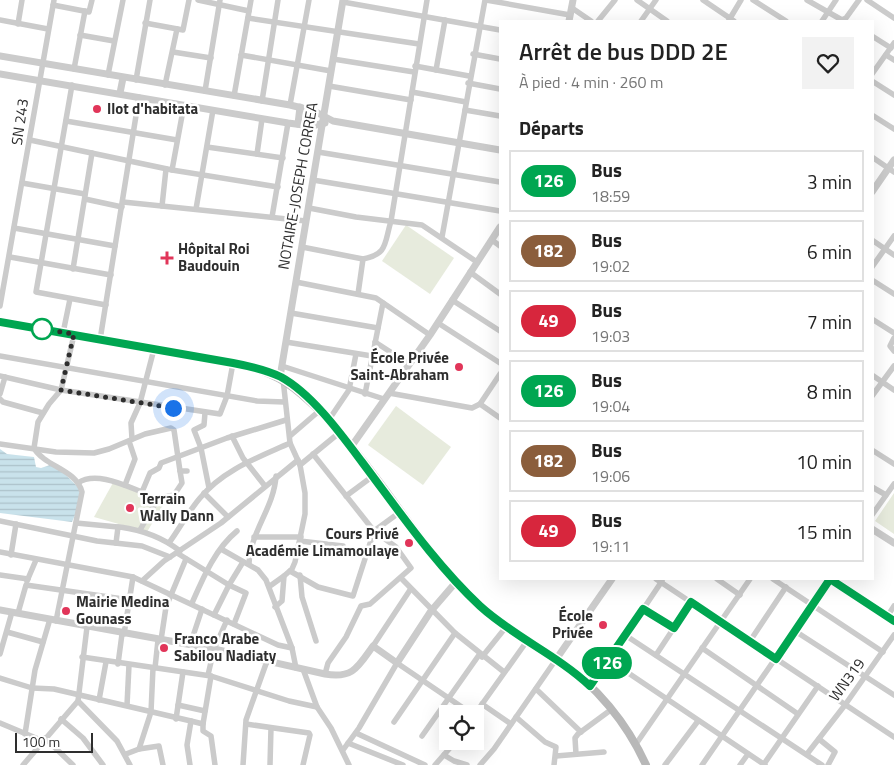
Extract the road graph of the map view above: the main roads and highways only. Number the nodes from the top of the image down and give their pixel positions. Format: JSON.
{"nodes":[{"id":1,"x":0,"y":322,"type":"edge"},
{"id":2,"x":644,"y":764,"type":"edge"}],
"edges":[{"from":1,"to":2,"type":"main road"}]}
